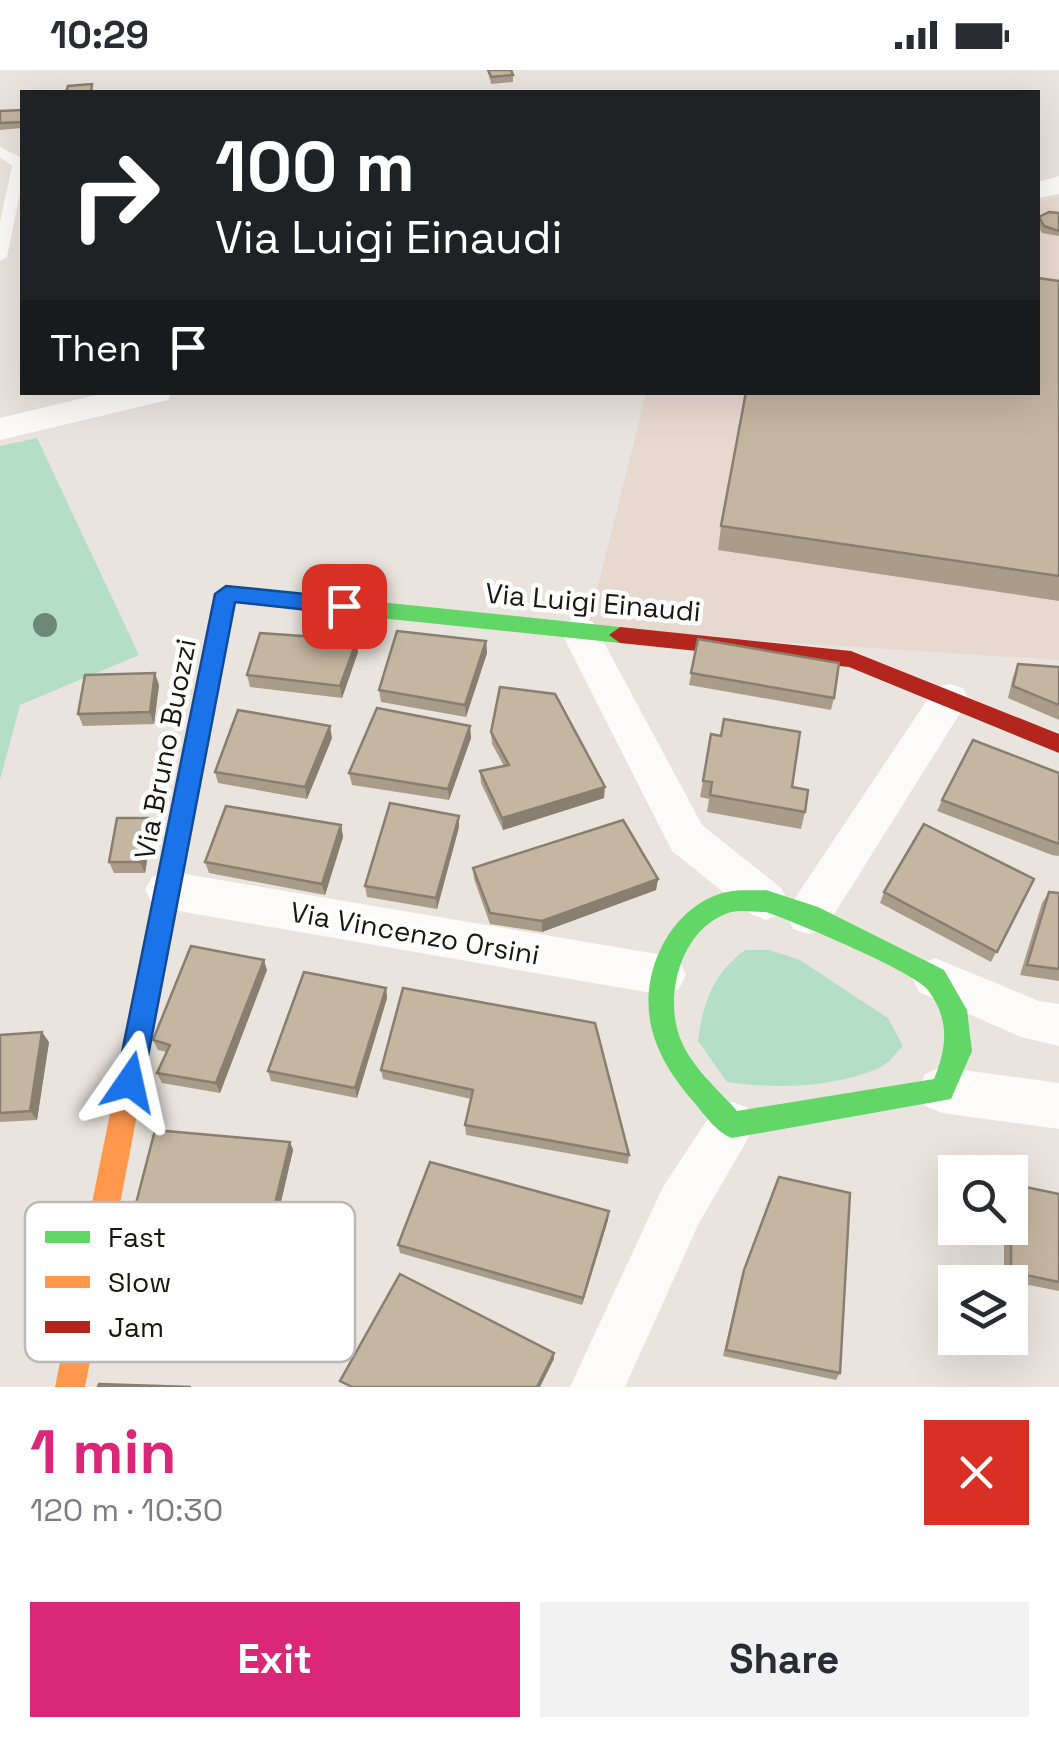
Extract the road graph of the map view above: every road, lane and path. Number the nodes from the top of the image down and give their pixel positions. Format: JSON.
{"nodes":[{"id":1,"x":0,"y":151,"type":"edge"},
{"id":2,"x":0,"y":257,"type":"edge"},
{"id":3,"x":143,"y":395,"type":"edge"},
{"id":4,"x":0,"y":429,"type":"edge"},
{"id":5,"x":226,"y":594,"type":"joint"},
{"id":6,"x":580,"y":632,"type":"junction"},
{"id":7,"x":949,"y":699,"type":"junction"},
{"id":8,"x":1059,"y":744,"type":"edge"},
{"id":9,"x":167,"y":890,"type":"junction"},
{"id":10,"x":766,"y":902,"type":"junction"},
{"id":11,"x":809,"y":915,"type":"junction"},
{"id":12,"x":663,"y":975,"type":"junction"},
{"id":13,"x":936,"y":978,"type":"junction"},
{"id":14,"x":1059,"y":1025,"type":"edge"},
{"id":15,"x":942,"y":1090,"type":"junction"},
{"id":16,"x":1059,"y":1106,"type":"edge"},
{"id":17,"x":732,"y":1125,"type":"junction"},
{"id":18,"x":106,"y":1202,"type":"edge"},
{"id":19,"x":75,"y":1362,"type":"edge"},
{"id":20,"x":70,"y":1387,"type":"edge"},
{"id":21,"x":597,"y":1387,"type":"edge"}],
"edges":[{"from":1,"to":2,"type":"lane"},
{"from":3,"to":4,"type":"street"},
{"from":5,"to":6,"type":"street","name":"Via Luigi Einaudi"},
{"from":5,"to":9,"type":"street","name":"Via Bruno Buozzi"},
{"from":6,"to":7,"type":"street","name":"Via Luigi Einaudi"},
{"from":6,"to":10,"type":"street"},
{"from":7,"to":8,"type":"street","name":"Via Luigi Einaudi"},
{"from":7,"to":11,"type":"street"},
{"from":9,"to":12,"type":"street","name":"Via Vincenzo Orsini"},
{"from":9,"to":18,"type":"street","name":"Via Bruno Buozzi"},
{"from":10,"to":11,"type":"street"},
{"from":10,"to":12,"type":"street"},
{"from":11,"to":13,"type":"street"},
{"from":12,"to":17,"type":"street"},
{"from":13,"to":14,"type":"street"},
{"from":13,"to":15,"type":"street"},
{"from":15,"to":16,"type":"street"},
{"from":15,"to":17,"type":"street"},
{"from":17,"to":21,"type":"street"},
{"from":19,"to":20,"type":"street","name":"Via Bruno Buozzi"}]}
